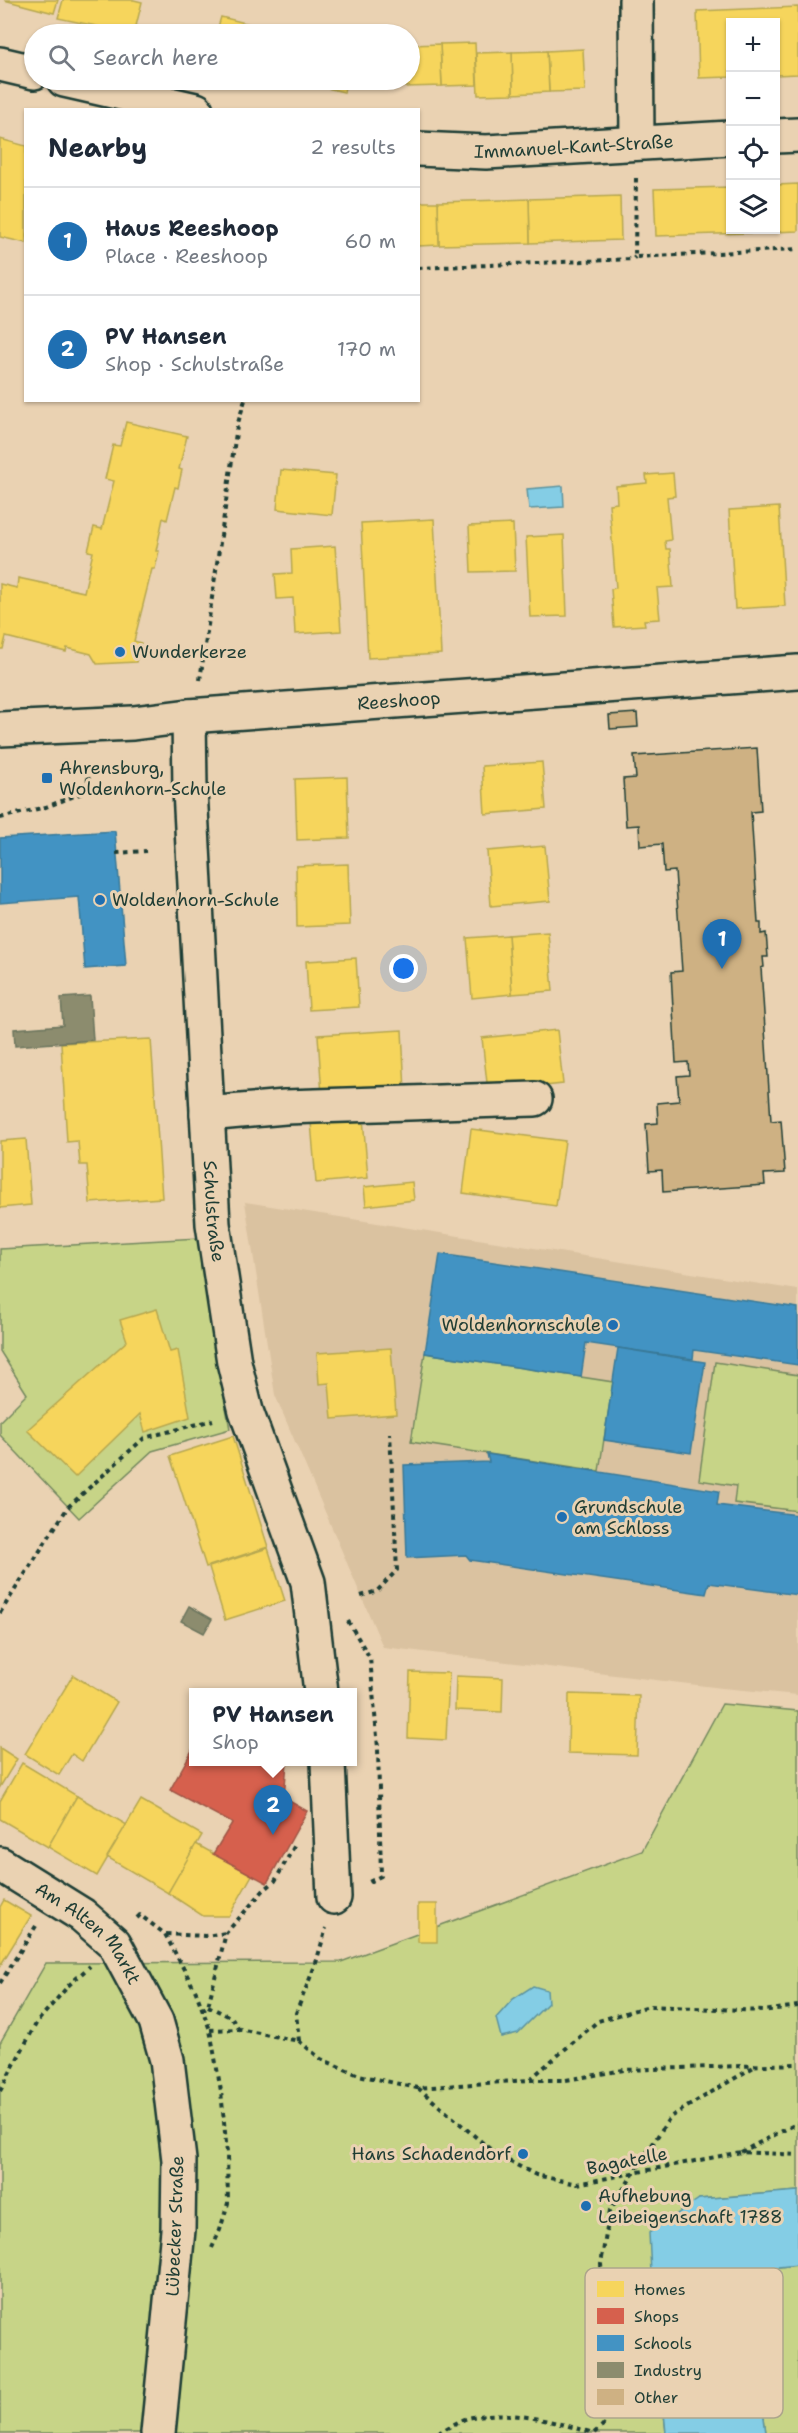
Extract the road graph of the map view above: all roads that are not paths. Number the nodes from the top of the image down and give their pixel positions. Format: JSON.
{"nodes":[{"id":1,"x":636,"y":0,"type":"edge"},
{"id":2,"x":0,"y":64,"type":"edge"},
{"id":3,"x":24,"y":70,"type":"edge"},
{"id":4,"x":108,"y":90,"type":"edge"},
{"id":5,"x":187,"y":108,"type":"edge"},
{"id":6,"x":798,"y":135,"type":"edge"},
{"id":7,"x":780,"y":136,"type":"edge"},
{"id":8,"x":726,"y":138,"type":"edge"},
{"id":9,"x":637,"y":143,"type":"junction"},
{"id":10,"x":420,"y":149,"type":"edge"},
{"id":11,"x":798,"y":672,"type":"edge"},
{"id":12,"x":189,"y":716,"type":"junction"},
{"id":13,"x":0,"y":729,"type":"edge"},
{"id":14,"x":535,"y":1099,"type":"dead end"},
{"id":15,"x":207,"y":1113,"type":"junction"},
{"id":16,"x":321,"y":1688,"type":"edge"},
{"id":17,"x":328,"y":1766,"type":"edge"},
{"id":18,"x":0,"y":1864,"type":"edge"},
{"id":19,"x":334,"y":1897,"type":"road end"},
{"id":20,"x":156,"y":2021,"type":"joint"},
{"id":21,"x":158,"y":2433,"type":"edge"}],
"edges":[{"from":1,"to":9,"type":"street"},
{"from":2,"to":3,"type":"street"},
{"from":4,"to":5,"type":"street"},
{"from":6,"to":7,"type":"street"},
{"from":8,"to":9,"type":"street","name":"Immanuel-Kant-Straße"},
{"from":9,"to":10,"type":"street","name":"Immanuel-Kant-Straße"},
{"from":11,"to":12,"type":"street","name":"Reeshoop"},
{"from":12,"to":13,"type":"street","name":"Reeshoop"},
{"from":12,"to":15,"type":"street","name":"Schulstraße"},
{"from":14,"to":15,"type":"street"},
{"from":15,"to":16,"type":"street","name":"Schulstraße"},
{"from":17,"to":19,"type":"street"},
{"from":18,"to":20,"type":"street","name":"Am Alten Markt"},
{"from":20,"to":21,"type":"street","name":"Lübecker Straße"}]}
